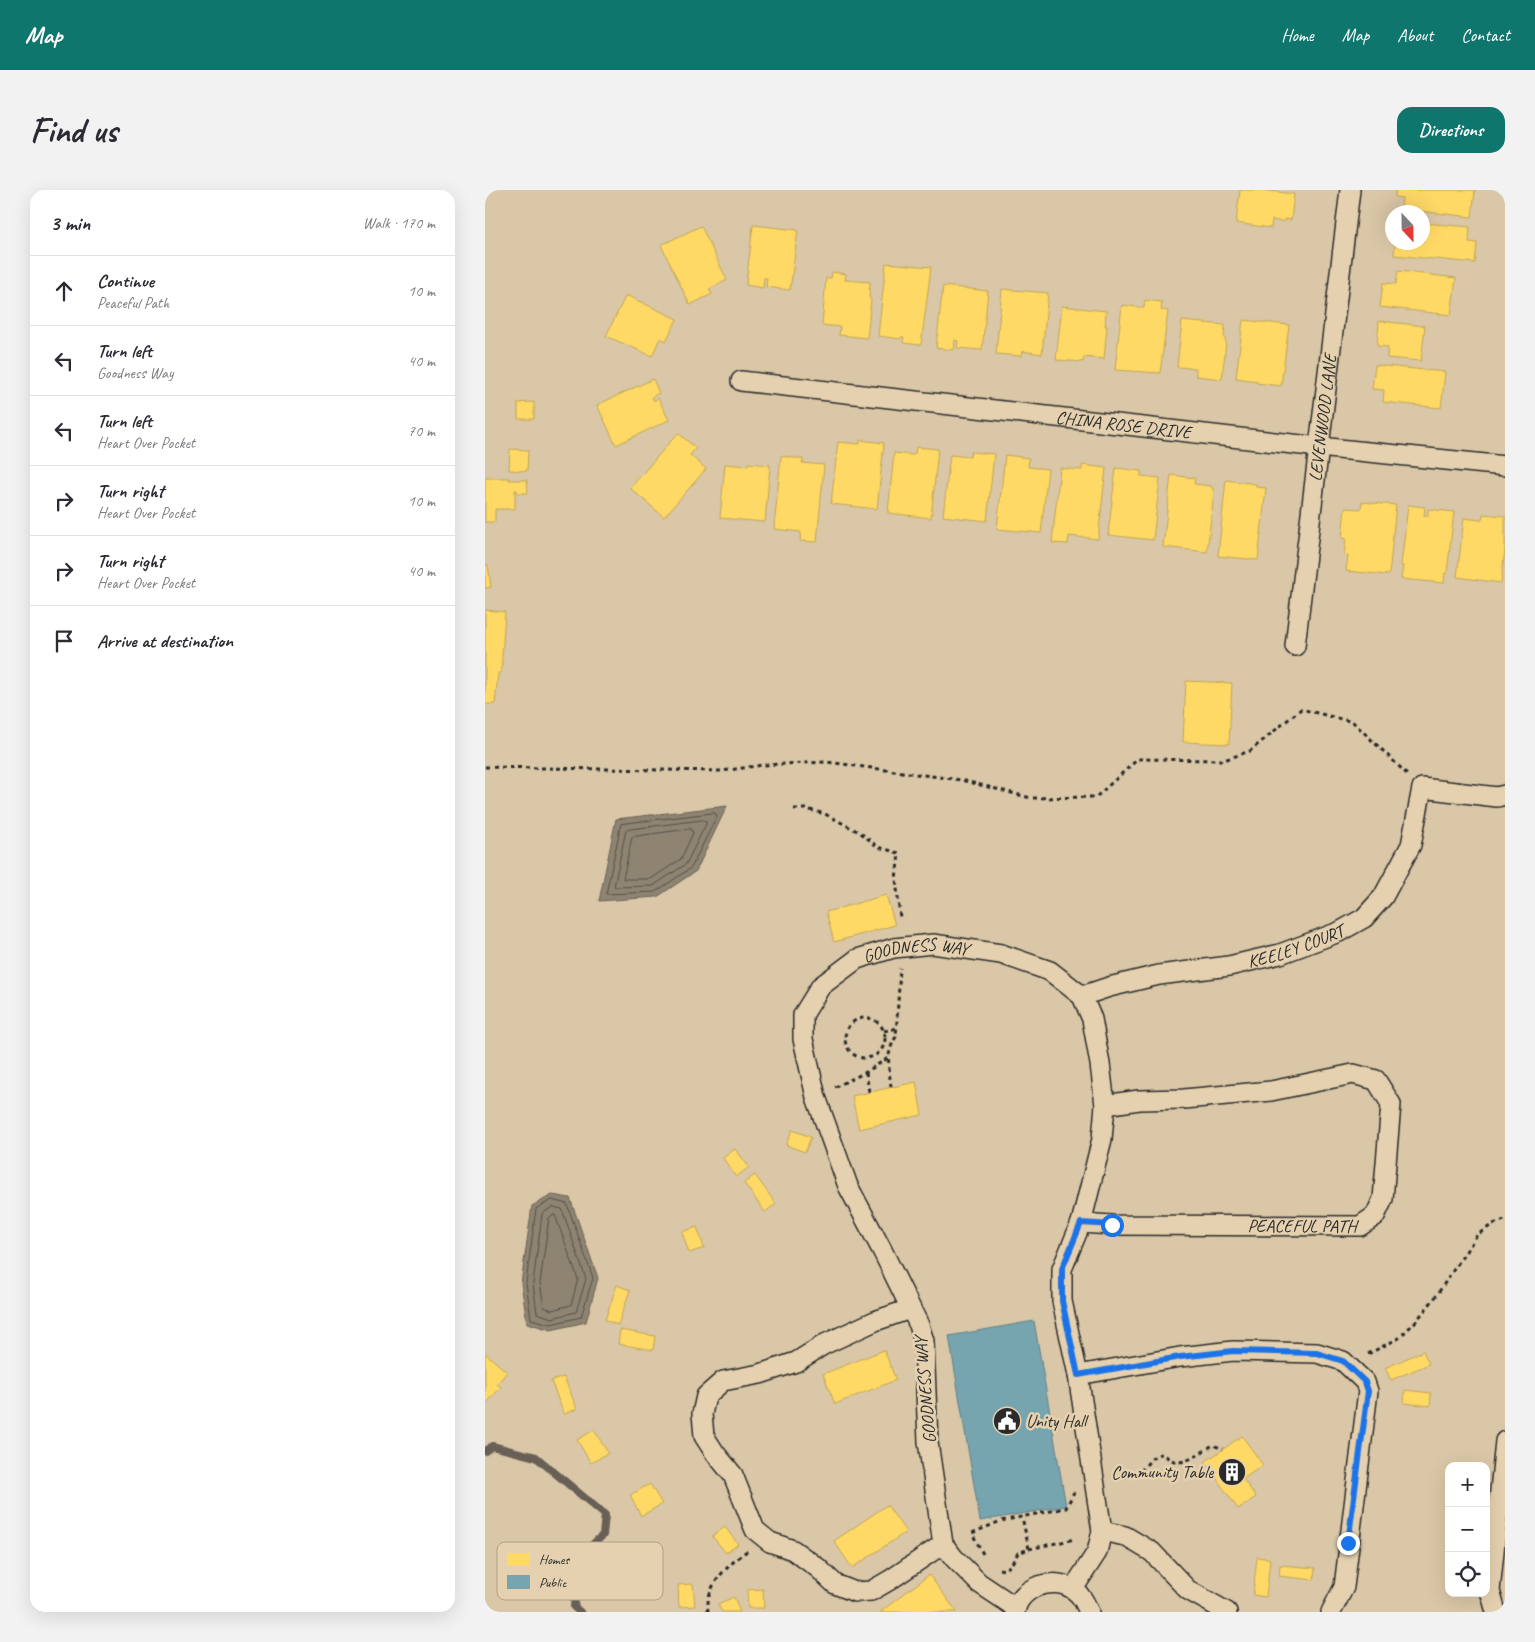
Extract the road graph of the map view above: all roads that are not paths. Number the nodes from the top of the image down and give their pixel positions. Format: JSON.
{"nodes":[{"id":1,"x":1350,"y":190,"type":"edge"},
{"id":2,"x":741,"y":381,"type":"dead end"},
{"id":3,"x":1319,"y":447,"type":"junction"},
{"id":4,"x":1505,"y":466,"type":"edge"},
{"id":5,"x":1295,"y":646,"type":"dead end"},
{"id":6,"x":1505,"y":794,"type":"edge"},
{"id":7,"x":1082,"y":996,"type":"junction"},
{"id":8,"x":1105,"y":1105,"type":"junction"},
{"id":9,"x":1081,"y":1223,"type":"junction"},
{"id":10,"x":910,"y":1308,"type":"junction"},
{"id":11,"x":1078,"y":1375,"type":"junction"},
{"id":12,"x":1505,"y":1440,"type":"edge"},
{"id":13,"x":1102,"y":1531,"type":"junction"},
{"id":14,"x":943,"y":1544,"type":"junction"},
{"id":15,"x":1073,"y":1589,"type":"junction"},
{"id":16,"x":1015,"y":1610,"type":"edge"},
{"id":17,"x":1089,"y":1612,"type":"edge"},
{"id":18,"x":1227,"y":1612,"type":"edge"},
{"id":19,"x":1331,"y":1612,"type":"edge"},
{"id":20,"x":1496,"y":1612,"type":"edge"}],
"edges":[{"from":1,"to":3,"type":"street","name":"LEVENWOOD LANE"},
{"from":2,"to":3,"type":"street","name":"CHINA ROSE DRIVE"},
{"from":3,"to":4,"type":"street","name":"CHINA ROSE DRIVE"},
{"from":3,"to":5,"type":"street","name":"LEVENWOOD LANE"},
{"from":6,"to":7,"type":"street","name":"KEELEY COURT"},
{"from":7,"to":8,"type":"street","name":"GOODNESS WAY"},
{"from":7,"to":10,"type":"street","name":"GOODNESS WAY"},
{"from":8,"to":9,"type":"street","name":"GOODNESS WAY"},
{"from":8,"to":9,"type":"street","name":"PEACEFUL PATH"},
{"from":9,"to":11,"type":"street","name":"GOODNESS WAY"},
{"from":10,"to":14,"type":"street","name":"GOODNESS WAY"},
{"from":10,"to":14,"type":"street"},
{"from":11,"to":13,"type":"street","name":"GOODNESS WAY"},
{"from":11,"to":19,"type":"street"},
{"from":12,"to":20,"type":"street"},
{"from":13,"to":15,"type":"street","name":"GOODNESS WAY"},
{"from":13,"to":18,"type":"street"},
{"from":14,"to":16,"type":"street"},
{"from":15,"to":16,"type":"street"},
{"from":15,"to":17,"type":"street"}]}
